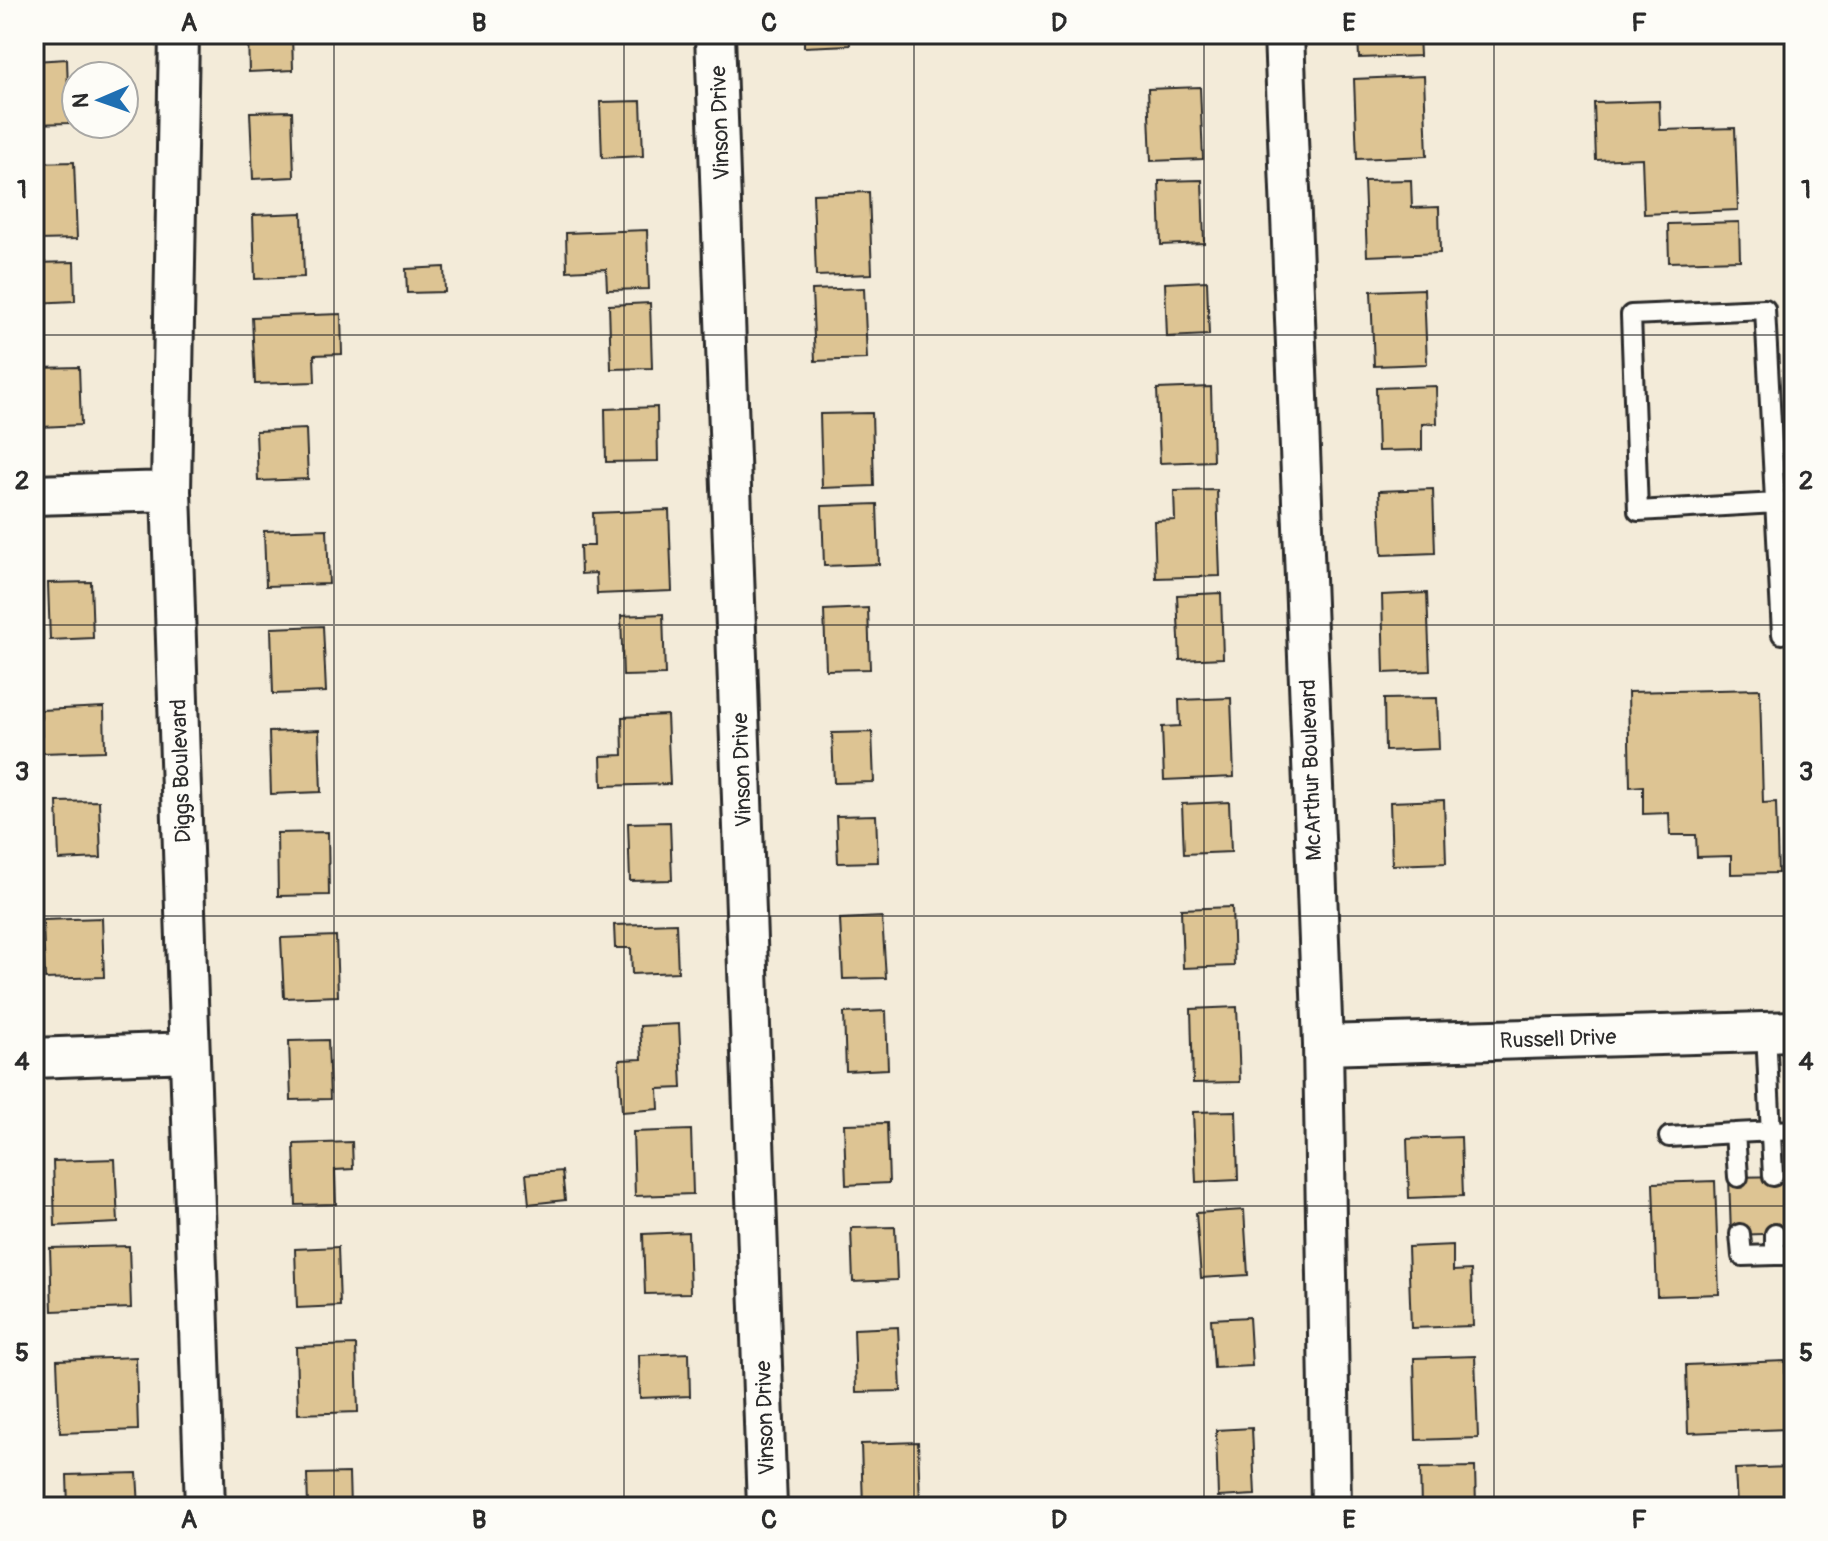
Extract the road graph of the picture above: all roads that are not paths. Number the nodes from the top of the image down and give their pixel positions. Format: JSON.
{"nodes":[{"id":1,"x":179,"y":34,"type":"edge"},
{"id":2,"x":715,"y":34,"type":"edge"},
{"id":3,"x":1284,"y":34,"type":"edge"},
{"id":4,"x":171,"y":491,"type":"junction"},
{"id":5,"x":34,"y":495,"type":"edge"},
{"id":6,"x":1785,"y":502,"type":"edge"},
{"id":7,"x":1782,"y":634,"type":"dead end"},
{"id":8,"x":1780,"y":1032,"type":"edge"},
{"id":9,"x":1323,"y":1045,"type":"junction"},
{"id":10,"x":189,"y":1052,"type":"junction"},
{"id":11,"x":34,"y":1058,"type":"edge"},
{"id":12,"x":1794,"y":1130,"type":"edge"},
{"id":13,"x":1771,"y":1131,"type":"junction"},
{"id":14,"x":1735,"y":1133,"type":"junction"},
{"id":15,"x":1669,"y":1137,"type":"dead end"},
{"id":16,"x":1773,"y":1176,"type":"dead end"},
{"id":17,"x":1738,"y":1177,"type":"dead end"},
{"id":18,"x":1740,"y":1234,"type":"dead end"},
{"id":19,"x":1775,"y":1234,"type":"dead end"},
{"id":20,"x":1775,"y":1255,"type":"junction"},
{"id":21,"x":1794,"y":1255,"type":"edge"},
{"id":22,"x":205,"y":1507,"type":"edge"},
{"id":23,"x":767,"y":1507,"type":"edge"},
{"id":24,"x":1331,"y":1507,"type":"edge"}],
"edges":[{"from":1,"to":4,"type":"street","name":"Diggs Boulevard"},
{"from":2,"to":23,"type":"street","name":"Vinson Drive"},
{"from":3,"to":9,"type":"street","name":"McArthur Boulevard"},
{"from":4,"to":5,"type":"street"},
{"from":4,"to":10,"type":"street","name":"Diggs Boulevard"},
{"from":6,"to":6,"type":"lane"},
{"from":6,"to":7,"type":"lane"},
{"from":8,"to":9,"type":"street","name":"Russell Drive"},
{"from":8,"to":13,"type":"lane"},
{"from":9,"to":24,"type":"street","name":"McArthur Boulevard"},
{"from":10,"to":11,"type":"street"},
{"from":10,"to":22,"type":"street","name":"Diggs Boulevard"},
{"from":12,"to":13,"type":"lane"},
{"from":13,"to":14,"type":"lane"},
{"from":13,"to":16,"type":"lane"},
{"from":14,"to":15,"type":"lane"},
{"from":14,"to":17,"type":"lane"},
{"from":18,"to":20,"type":"lane"},
{"from":19,"to":20,"type":"lane"},
{"from":20,"to":21,"type":"lane"}]}
